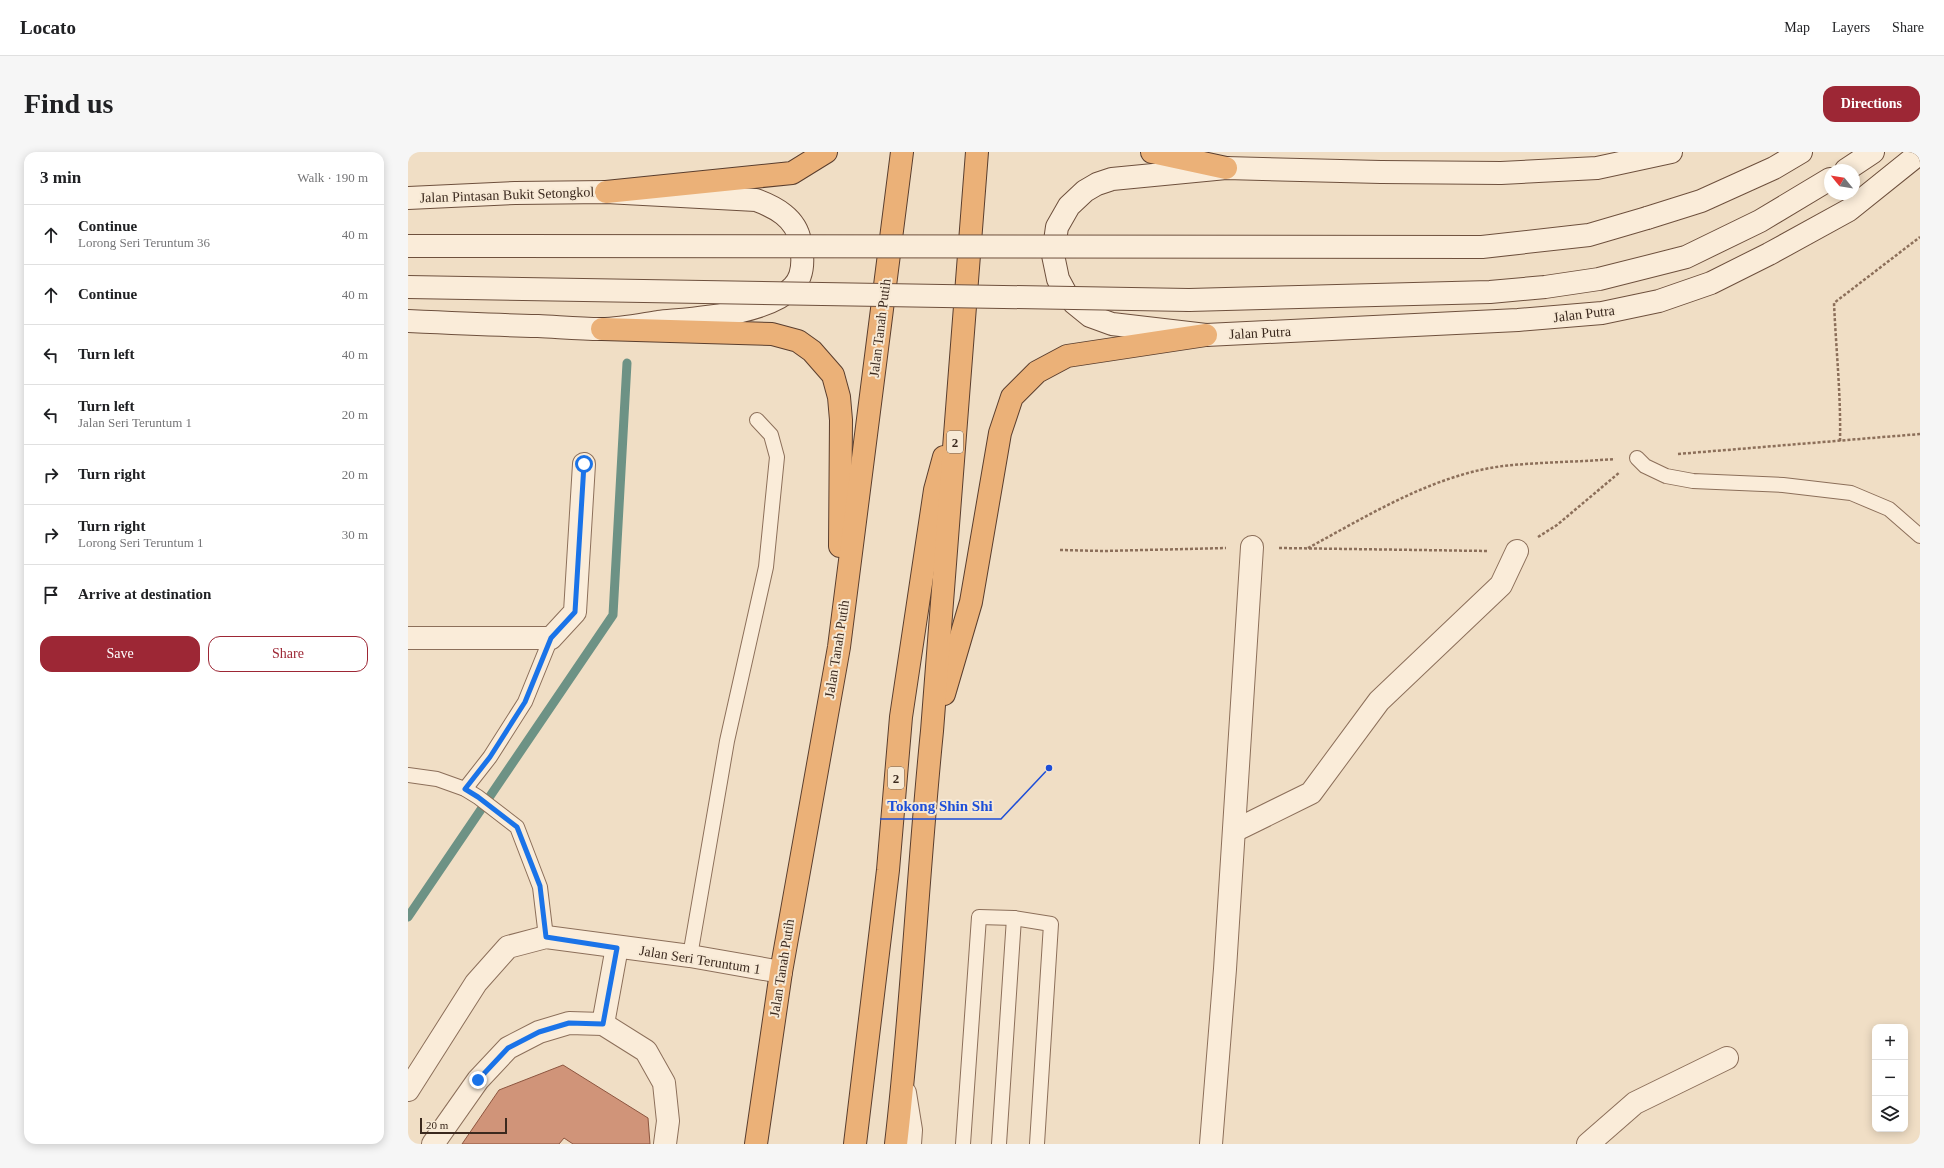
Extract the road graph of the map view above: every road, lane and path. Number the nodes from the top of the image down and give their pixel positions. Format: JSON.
{"nodes":[{"id":1,"x":826,"y":152,"type":"edge"},
{"id":2,"x":902,"y":152,"type":"edge"},
{"id":3,"x":977,"y":152,"type":"edge"},
{"id":4,"x":1152,"y":152,"type":"edge"},
{"id":5,"x":1671,"y":152,"type":"edge"},
{"id":6,"x":1801,"y":152,"type":"edge"},
{"id":7,"x":1873,"y":152,"type":"edge"},
{"id":8,"x":1920,"y":153,"type":"edge"},
{"id":9,"x":1855,"y":164,"type":"edge"},
{"id":10,"x":1226,"y":168,"type":"junction"},
{"id":11,"x":1824,"y":183,"type":"edge"},
{"id":12,"x":606,"y":192,"type":"junction"},
{"id":13,"x":408,"y":198,"type":"edge"},
{"id":14,"x":1920,"y":237,"type":"edge"},
{"id":15,"x":408,"y":246,"type":"edge"},
{"id":16,"x":408,"y":287,"type":"edge"},
{"id":17,"x":408,"y":321,"type":"edge"},
{"id":18,"x":602,"y":329,"type":"junction"},
{"id":19,"x":1206,"y":335,"type":"junction"},
{"id":20,"x":957,"y":416,"type":"junction"},
{"id":21,"x":757,"y":420,"type":"dead end"},
{"id":22,"x":1920,"y":434,"type":"edge"},
{"id":23,"x":1840,"y":441,"type":"junction"},
{"id":24,"x":1637,"y":458,"type":"junction"},
{"id":25,"x":584,"y":464,"type":"dead end"},
{"id":26,"x":1920,"y":536,"type":"edge"},
{"id":27,"x":1252,"y":548,"type":"junction"},
{"id":28,"x":1308,"y":548,"type":"junction"},
{"id":29,"x":1060,"y":550,"type":"dead end"},
{"id":30,"x":1517,"y":551,"type":"junction"},
{"id":31,"x":408,"y":638,"type":"edge"},
{"id":32,"x":551,"y":638,"type":"junction"},
{"id":33,"x":839,"y":647,"type":"junction"},
{"id":34,"x":932,"y":731,"type":"junction"},
{"id":35,"x":408,"y":775,"type":"edge"},
{"id":36,"x":465,"y":789,"type":"junction"},
{"id":37,"x":1234,"y":831,"type":"junction"},
{"id":38,"x":1014,"y":918,"type":"junction"},
{"id":39,"x":546,"y":937,"type":"junction"},
{"id":40,"x":617,"y":948,"type":"junction"},
{"id":41,"x":690,"y":956,"type":"junction"},
{"id":42,"x":780,"y":972,"type":"junction"},
{"id":43,"x":603,"y":1024,"type":"junction"},
{"id":44,"x":1727,"y":1058,"type":"dead end"},
{"id":45,"x":903,"y":1080,"type":"junction"},
{"id":46,"x":408,"y":1090,"type":"edge"},
{"id":47,"x":433,"y":1144,"type":"edge"},
{"id":48,"x":665,"y":1144,"type":"edge"},
{"id":49,"x":756,"y":1144,"type":"edge"},
{"id":50,"x":855,"y":1144,"type":"edge"},
{"id":51,"x":896,"y":1144,"type":"edge"},
{"id":52,"x":910,"y":1144,"type":"edge"},
{"id":53,"x":963,"y":1144,"type":"edge"},
{"id":54,"x":999,"y":1144,"type":"edge"},
{"id":55,"x":1037,"y":1144,"type":"edge"},
{"id":56,"x":1212,"y":1144,"type":"edge"},
{"id":57,"x":1588,"y":1144,"type":"edge"}],
"edges":[{"from":1,"to":12,"type":"highway"},
{"from":2,"to":33,"type":"highway","name":"Jalan Tanah Putih"},
{"from":3,"to":20,"type":"highway","number":"2"},
{"from":4,"to":10,"type":"highway"},
{"from":5,"to":10,"type":"main road"},
{"from":6,"to":15,"type":"main road","bridge":true},
{"from":7,"to":9,"type":"main road"},
{"from":8,"to":19,"type":"main road","name":"Jalan Putra"},
{"from":10,"to":19,"type":"main road","name":"Jalan Putra"},
{"from":11,"to":16,"type":"main road","bridge":true},
{"from":12,"to":13,"type":"main road","name":"Jalan Pintasan Bukit Setongkol"},
{"from":12,"to":18,"type":"main road","name":"Jalan Pintasan Bukit Setongkol"},
{"from":14,"to":23,"type":"path"},
{"from":17,"to":18,"type":"main road"},
{"from":18,"to":33,"type":"highway"},
{"from":19,"to":34,"type":"highway"},
{"from":20,"to":34,"type":"highway","number":"2"},
{"from":20,"to":50,"type":"highway","number":"2"},
{"from":21,"to":41,"type":"lane"},
{"from":22,"to":23,"type":"path"},
{"from":23,"to":24,"type":"path"},
{"from":24,"to":26,"type":"lane"},
{"from":24,"to":28,"type":"path"},
{"from":24,"to":30,"type":"path"},
{"from":25,"to":32,"type":"main road"},
{"from":27,"to":28,"type":"path"},
{"from":27,"to":29,"type":"path"},
{"from":27,"to":37,"type":"main road"},
{"from":28,"to":30,"type":"path"},
{"from":30,"to":37,"type":"main road"},
{"from":31,"to":32,"type":"main road"},
{"from":32,"to":36,"type":"lane"},
{"from":33,"to":42,"type":"highway","name":"Jalan Tanah Putih"},
{"from":34,"to":45,"type":"highway","number":"2"},
{"from":35,"to":36,"type":"lane"},
{"from":36,"to":39,"type":"lane"},
{"from":37,"to":56,"type":"main road"},
{"from":38,"to":53,"type":"lane"},
{"from":38,"to":54,"type":"lane"},
{"from":38,"to":55,"type":"lane"},
{"from":39,"to":40,"type":"main road","name":"Jalan Seri Teruntum 1"},
{"from":39,"to":46,"type":"main road","name":"Jalan Seri Teruntum 1"},
{"from":40,"to":41,"type":"main road","name":"Jalan Seri Teruntum 1"},
{"from":40,"to":43,"type":"main road"},
{"from":41,"to":42,"type":"main road","name":"Jalan Seri Teruntum 1"},
{"from":42,"to":49,"type":"highway","name":"Jalan Tanah Putih"},
{"from":43,"to":47,"type":"main road"},
{"from":43,"to":48,"type":"main road"},
{"from":44,"to":57,"type":"main road"},
{"from":45,"to":51,"type":"highway","number":"2"},
{"from":45,"to":52,"type":"main road"}]}
